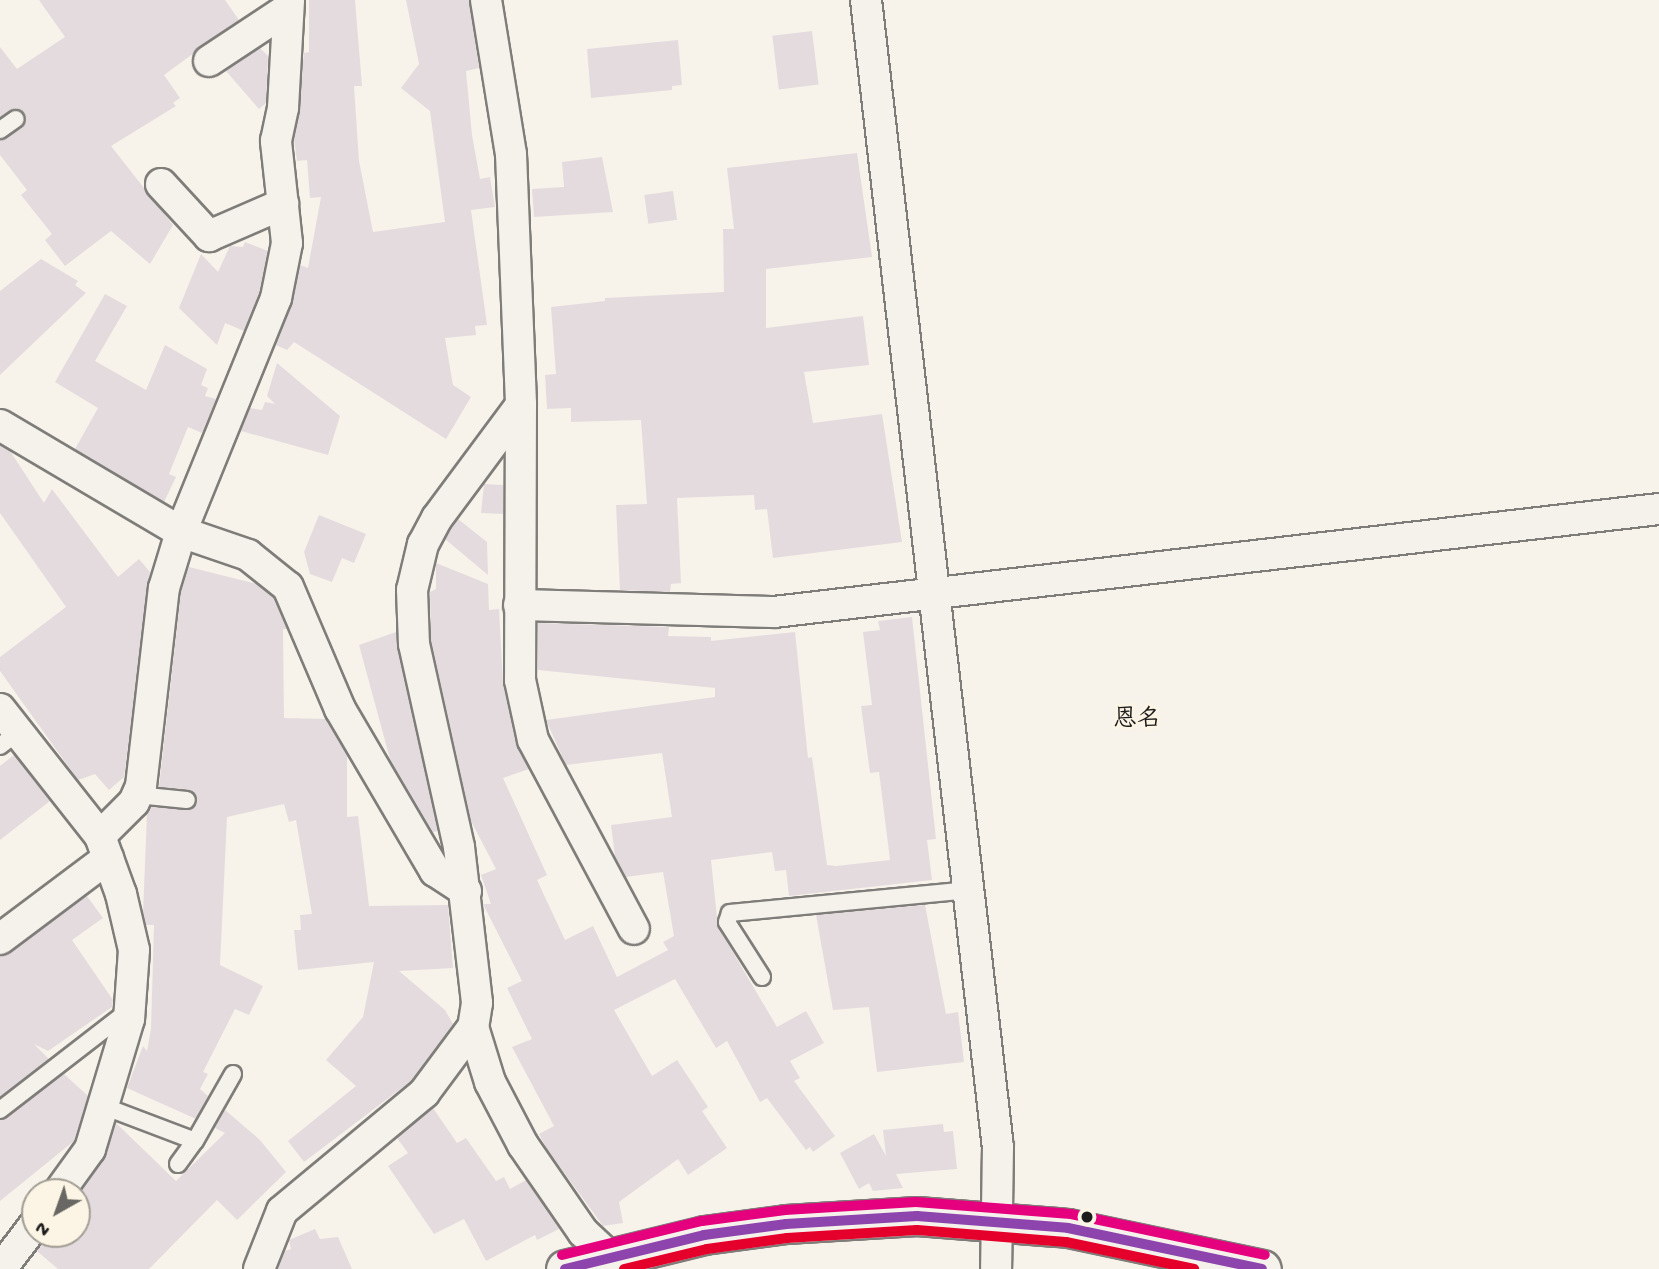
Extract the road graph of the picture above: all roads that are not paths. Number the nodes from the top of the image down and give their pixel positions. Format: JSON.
{"nodes":[{"id":1,"x":486,"y":0,"type":"edge"},
{"id":2,"x":866,"y":0,"type":"edge"},
{"id":3,"x":287,"y":5,"type":"edge"},
{"id":4,"x":209,"y":61,"type":"dead end"},
{"id":5,"x":16,"y":119,"type":"dead end"},
{"id":6,"x":0,"y":130,"type":"edge"},
{"id":7,"x":161,"y":184,"type":"dead end"},
{"id":8,"x":283,"y":204,"type":"junction"},
{"id":9,"x":521,"y":405,"type":"junction"},
{"id":10,"x":0,"y":425,"type":"edge"},
{"id":11,"x":1659,"y":509,"type":"edge"},
{"id":12,"x":181,"y":532,"type":"junction"},
{"id":13,"x":932,"y":594,"type":"junction"},
{"id":14,"x":519,"y":605,"type":"junction"},
{"id":15,"x":6,"y":729,"type":"edge"},
{"id":16,"x":137,"y":795,"type":"junction"},
{"id":17,"x":187,"y":800,"type":"dead end"},
{"id":18,"x":104,"y":847,"type":"junction"},
{"id":19,"x":967,"y":890,"type":"junction"},
{"id":20,"x":466,"y":891,"type":"junction"},
{"id":21,"x":634,"y":929,"type":"dead end"},
{"id":22,"x":0,"y":939,"type":"edge"},
{"id":23,"x":762,"y":977,"type":"dead end"},
{"id":24,"x":130,"y":1010,"type":"junction"},
{"id":25,"x":473,"y":1027,"type":"junction"},
{"id":26,"x":233,"y":1074,"type":"dead end"},
{"id":27,"x":103,"y":1107,"type":"junction"},
{"id":28,"x":0,"y":1110,"type":"edge"},
{"id":29,"x":195,"y":1141,"type":"junction"},
{"id":30,"x":178,"y":1164,"type":"dead end"},
{"id":31,"x":68,"y":1178,"type":"edge"},
{"id":32,"x":998,"y":1220,"type":"junction"},
{"id":33,"x":21,"y":1243,"type":"edge"},
{"id":34,"x":620,"y":1262,"type":"edge"},
{"id":35,"x":1,"y":1269,"type":"edge"},
{"id":36,"x":259,"y":1269,"type":"edge"},
{"id":37,"x":565,"y":1269,"type":"edge"},
{"id":38,"x":996,"y":1269,"type":"edge"},
{"id":39,"x":1262,"y":1269,"type":"edge"}],
"edges":[{"from":1,"to":9,"type":"street"},
{"from":2,"to":13,"type":"street"},
{"from":3,"to":4,"type":"street"},
{"from":3,"to":8,"type":"street"},
{"from":5,"to":6,"type":"lane"},
{"from":7,"to":8,"type":"street"},
{"from":8,"to":12,"type":"street"},
{"from":9,"to":14,"type":"street"},
{"from":9,"to":20,"type":"street"},
{"from":10,"to":12,"type":"street"},
{"from":11,"to":13,"type":"street"},
{"from":12,"to":16,"type":"street"},
{"from":12,"to":20,"type":"street"},
{"from":13,"to":14,"type":"street"},
{"from":13,"to":19,"type":"street"},
{"from":14,"to":21,"type":"street"},
{"from":15,"to":18,"type":"street"},
{"from":16,"to":17,"type":"lane"},
{"from":16,"to":18,"type":"street"},
{"from":18,"to":22,"type":"street"},
{"from":18,"to":24,"type":"street"},
{"from":19,"to":23,"type":"lane"},
{"from":19,"to":32,"type":"street"},
{"from":20,"to":25,"type":"street"},
{"from":24,"to":27,"type":"street"},
{"from":24,"to":28,"type":"lane"},
{"from":25,"to":34,"type":"street"},
{"from":25,"to":36,"type":"street"},
{"from":26,"to":29,"type":"lane"},
{"from":27,"to":29,"type":"lane"},
{"from":27,"to":31,"type":"street"},
{"from":29,"to":30,"type":"lane"},
{"from":32,"to":34,"type":"street"},
{"from":32,"to":38,"type":"street"},
{"from":32,"to":39,"type":"street"},
{"from":33,"to":35,"type":"street"},
{"from":34,"to":37,"type":"street"}]}
